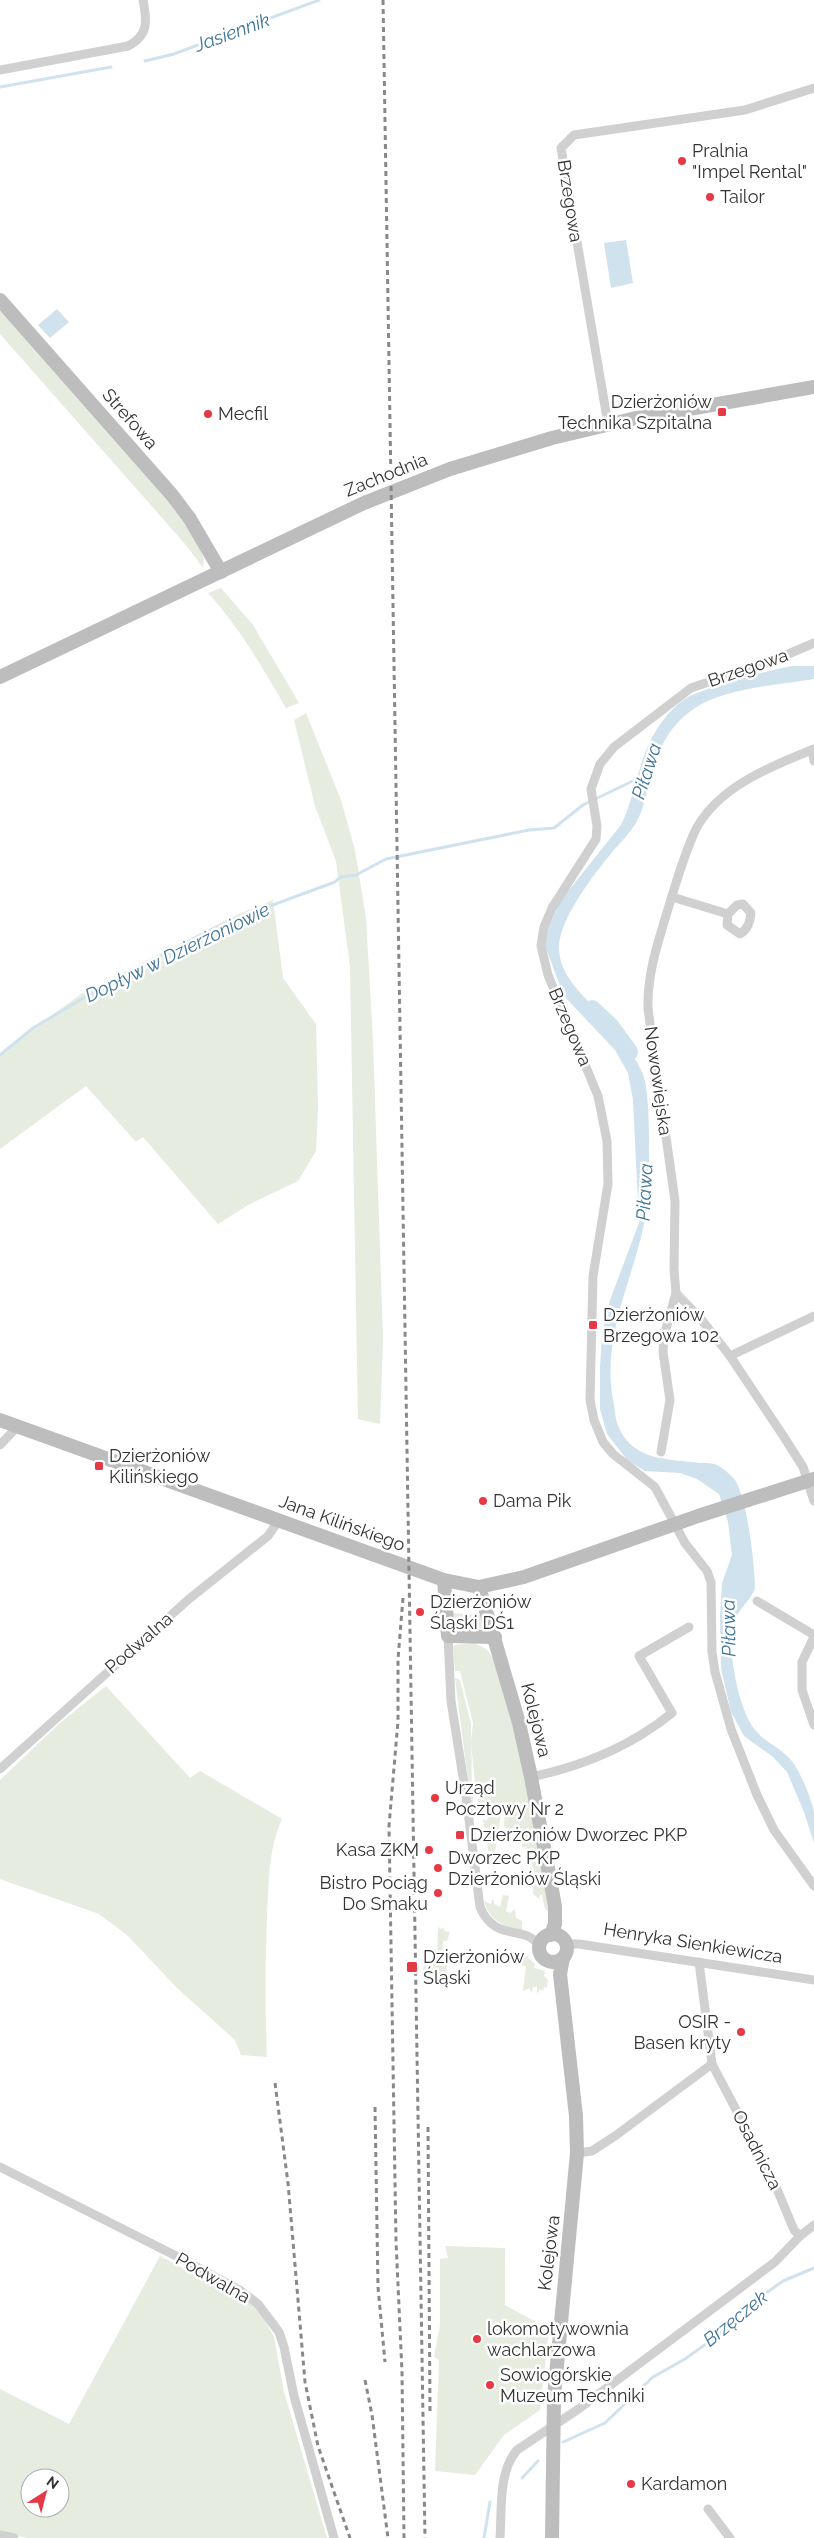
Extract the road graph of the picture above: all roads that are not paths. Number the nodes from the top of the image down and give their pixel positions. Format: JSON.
{"nodes":[{"id":1,"x":143,"y":0,"type":"edge"},
{"id":2,"x":0,"y":70,"type":"edge"},
{"id":3,"x":814,"y":88,"type":"edge"},
{"id":4,"x":0,"y":300,"type":"edge"},
{"id":5,"x":814,"y":386,"type":"edge"},
{"id":6,"x":608,"y":424,"type":"junction"},
{"id":7,"x":220,"y":572,"type":"junction"},
{"id":8,"x":814,"y":643,"type":"edge"},
{"id":9,"x":0,"y":677,"type":"edge"},
{"id":10,"x":813,"y":750,"type":"edge"},
{"id":11,"x":814,"y":761,"type":"edge"},
{"id":12,"x":672,"y":897,"type":"junction"},
{"id":13,"x":728,"y":914,"type":"dead end"},
{"id":14,"x":676,"y":1293,"type":"junction"},
{"id":15,"x":814,"y":1316,"type":"edge"},
{"id":16,"x":730,"y":1356,"type":"junction"},
{"id":17,"x":0,"y":1420,"type":"edge"},
{"id":18,"x":18,"y":1426,"type":"junction"},
{"id":19,"x":0,"y":1445,"type":"edge"},
{"id":20,"x":661,"y":1452,"type":"dead end"},
{"id":21,"x":811,"y":1480,"type":"edge"},
{"id":22,"x":814,"y":1501,"type":"edge"},
{"id":23,"x":279,"y":1520,"type":"junction"},
{"id":24,"x":674,"y":1524,"type":"junction"},
{"id":25,"x":444,"y":1580,"type":"junction"},
{"id":26,"x":479,"y":1586,"type":"junction"},
{"id":27,"x":757,"y":1601,"type":"dead end"},
{"id":28,"x":689,"y":1627,"type":"dead end"},
{"id":29,"x":448,"y":1636,"type":"junction"},
{"id":30,"x":814,"y":1636,"type":"edge"},
{"id":31,"x":494,"y":1637,"type":"junction"},
{"id":32,"x":814,"y":1725,"type":"edge"},
{"id":33,"x":0,"y":1769,"type":"edge"},
{"id":34,"x":531,"y":1777,"type":"junction"},
{"id":35,"x":814,"y":1886,"type":"edge"},
{"id":36,"x":558,"y":1934,"type":"junction"},
{"id":37,"x":539,"y":1946,"type":"junction"},
{"id":38,"x":699,"y":1962,"type":"junction"},
{"id":39,"x":559,"y":1965,"type":"junction"},
{"id":40,"x":814,"y":1980,"type":"edge"},
{"id":41,"x":712,"y":2064,"type":"junction"},
{"id":42,"x":577,"y":2154,"type":"junction"},
{"id":43,"x":0,"y":2167,"type":"edge"},
{"id":44,"x":814,"y":2225,"type":"edge"},
{"id":45,"x":800,"y":2236,"type":"junction"},
{"id":46,"x":553,"y":2426,"type":"junction"},
{"id":47,"x":708,"y":2509,"type":"dead end"},
{"id":48,"x":0,"y":2535,"type":"edge"},
{"id":49,"x":14,"y":2538,"type":"edge"},
{"id":50,"x":334,"y":2538,"type":"edge"},
{"id":51,"x":500,"y":2538,"type":"edge"},
{"id":52,"x":552,"y":2538,"type":"edge"},
{"id":53,"x":730,"y":2538,"type":"edge"}],
"edges":[{"from":1,"to":2,"type":"street"},
{"from":3,"to":6,"type":"street","name":"Brzegowa"},
{"from":4,"to":7,"type":"street","name":"Strefowa"},
{"from":5,"to":6,"type":"street","name":"Zachodnia"},
{"from":6,"to":7,"type":"street","name":"Zachodnia"},
{"from":7,"to":9,"type":"street","name":"Zachodnia"},
{"from":8,"to":24,"type":"street","name":"Brzegowa"},
{"from":10,"to":11,"type":"street"},
{"from":10,"to":12,"type":"street","name":"Nowowiejska"},
{"from":12,"to":13,"type":"street"},
{"from":12,"to":14,"type":"street","name":"Nowowiejska"},
{"from":14,"to":16,"type":"street"},
{"from":14,"to":20,"type":"street"},
{"from":15,"to":16,"type":"street"},
{"from":16,"to":21,"type":"street"},
{"from":17,"to":18,"type":"street","name":"Jana Kilińskiego"},
{"from":18,"to":19,"type":"street"},
{"from":18,"to":23,"type":"street","name":"Jana Kilińskiego"},
{"from":21,"to":22,"type":"street"},
{"from":21,"to":24,"type":"street","name":"Jana Kilińskiego"},
{"from":23,"to":25,"type":"street","name":"Jana Kilińskiego"},
{"from":23,"to":33,"type":"street","name":"Podwalna"},
{"from":24,"to":26,"type":"street","name":"Jana Kilińskiego"},
{"from":24,"to":35,"type":"street","name":"Brzegowa"},
{"from":25,"to":26,"type":"street","name":"Jana Kilińskiego"},
{"from":25,"to":29,"type":"street"},
{"from":26,"to":31,"type":"street","name":"Kolejowa"},
{"from":27,"to":30,"type":"street"},
{"from":28,"to":34,"type":"street"},
{"from":29,"to":31,"type":"street"},
{"from":29,"to":37,"type":"street"},
{"from":30,"to":32,"type":"street"},
{"from":31,"to":34,"type":"street","name":"Kolejowa"},
{"from":34,"to":36,"type":"street","name":"Kolejowa"},
{"from":36,"to":37,"type":"street"},
{"from":36,"to":38,"type":"street","name":"Henryka Sienkiewicza"},
{"from":36,"to":39,"type":"street"},
{"from":37,"to":39,"type":"street"},
{"from":38,"to":40,"type":"street","name":"Henryka Sienkiewicza"},
{"from":38,"to":41,"type":"street","name":"Osadnicza"},
{"from":39,"to":42,"type":"street","name":"Kolejowa"},
{"from":41,"to":42,"type":"street"},
{"from":41,"to":45,"type":"street","name":"Osadnicza"},
{"from":42,"to":46,"type":"street","name":"Kolejowa"},
{"from":43,"to":50,"type":"street","name":"Podwalna"},
{"from":44,"to":45,"type":"street"},
{"from":45,"to":46,"type":"street"},
{"from":46,"to":51,"type":"street"},
{"from":46,"to":52,"type":"street","name":"Kolejowa"},
{"from":47,"to":53,"type":"street"},
{"from":48,"to":49,"type":"street"}]}
